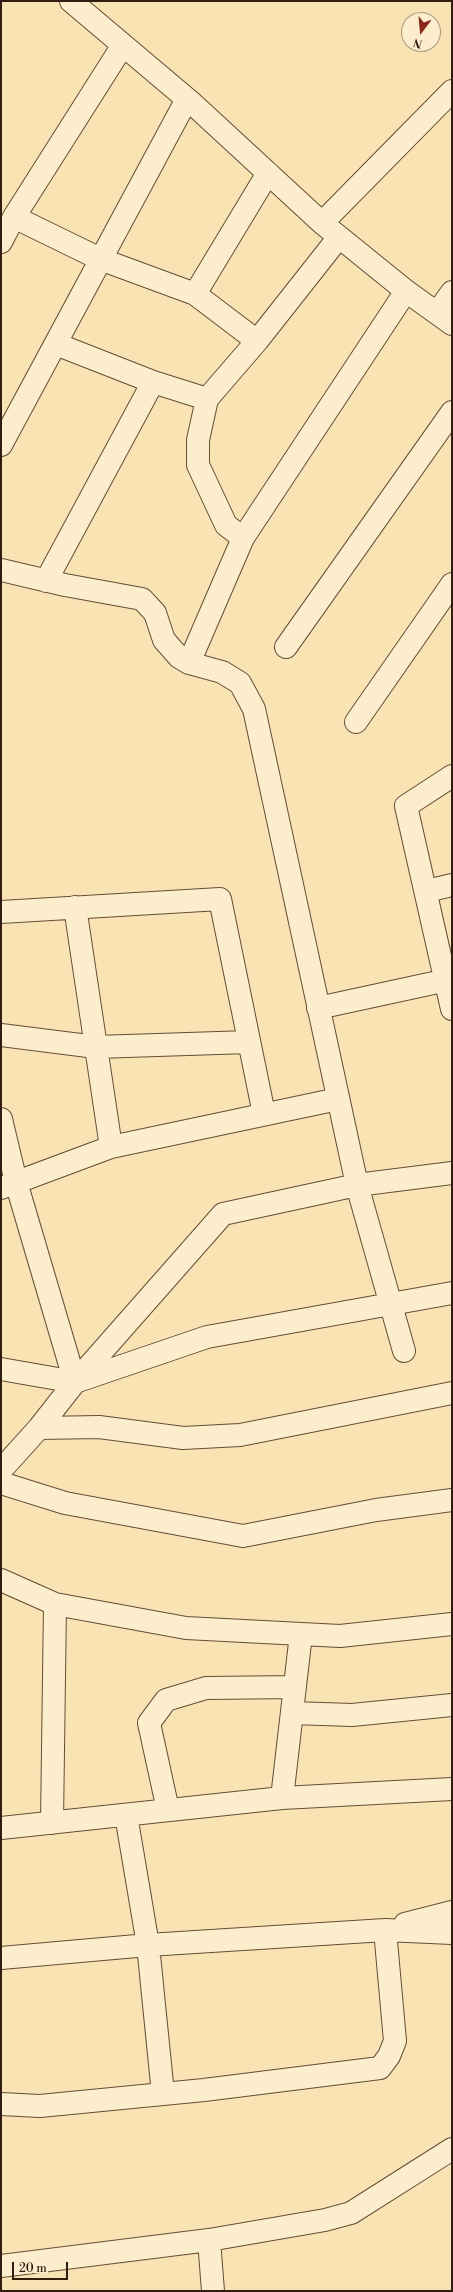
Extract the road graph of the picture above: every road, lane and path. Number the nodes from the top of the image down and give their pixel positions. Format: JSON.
{"nodes":[{"id":1,"x":83,"y":5,"type":"edge"},
{"id":2,"x":124,"y":45,"type":"junction"},
{"id":3,"x":452,"y":90,"type":"edge"},
{"id":4,"x":187,"y":100,"type":"junction"},
{"id":5,"x":268,"y":173,"type":"junction"},
{"id":6,"x":14,"y":217,"type":"junction"},
{"id":7,"x":322,"y":223,"type":"junction"},
{"id":8,"x":339,"y":237,"type":"junction"},
{"id":9,"x":1,"y":242,"type":"edge"},
{"id":10,"x":100,"y":259,"type":"junction"},
{"id":11,"x":406,"y":291,"type":"junction"},
{"id":12,"x":452,"y":292,"type":"edge"},
{"id":13,"x":195,"y":294,"type":"junction"},
{"id":14,"x":445,"y":318,"type":"edge"},
{"id":15,"x":257,"y":341,"type":"junction"},
{"id":16,"x":56,"y":344,"type":"junction"},
{"id":17,"x":153,"y":382,"type":"junction"},
{"id":18,"x":207,"y":400,"type":"junction"},
{"id":19,"x":452,"y":412,"type":"edge"},
{"id":20,"x":1,"y":445,"type":"edge"},
{"id":21,"x":243,"y":538,"type":"junction"},
{"id":22,"x":1,"y":570,"type":"edge"},
{"id":23,"x":46,"y":581,"type":"junction"},
{"id":24,"x":452,"y":584,"type":"edge"},
{"id":25,"x":286,"y":647,"type":"dead end"},
{"id":26,"x":189,"y":662,"type":"junction"},
{"id":27,"x":356,"y":722,"type":"dead end"},
{"id":28,"x":452,"y":776,"type":"edge"},
{"id":29,"x":452,"y":885,"type":"edge"},
{"id":30,"x":427,"y":891,"type":"junction"},
{"id":31,"x":75,"y":907,"type":"junction"},
{"id":32,"x":1,"y":912,"type":"edge"},
{"id":33,"x":449,"y":979,"type":"edge"},
{"id":34,"x":318,"y":1008,"type":"junction"},
{"id":35,"x":452,"y":1008,"type":"edge"},
{"id":36,"x":1,"y":1035,"type":"edge"},
{"id":37,"x":249,"y":1042,"type":"junction"},
{"id":38,"x":96,"y":1047,"type":"junction"},
{"id":39,"x":338,"y":1099,"type":"junction"},
{"id":40,"x":264,"y":1114,"type":"junction"},
{"id":41,"x":1,"y":1119,"type":"edge"},
{"id":42,"x":112,"y":1146,"type":"junction"},
{"id":43,"x":452,"y":1172,"type":"edge"},
{"id":44,"x":9,"y":1185,"type":"edge"},
{"id":45,"x":357,"y":1185,"type":"junction"},
{"id":46,"x":452,"y":1293,"type":"edge"},
{"id":47,"x":392,"y":1304,"type":"junction"},
{"id":48,"x":404,"y":1351,"type":"dead end"},
{"id":49,"x":1,"y":1369,"type":"edge"},
{"id":50,"x":75,"y":1382,"type":"junction"},
{"id":51,"x":452,"y":1393,"type":"edge"},
{"id":52,"x":39,"y":1428,"type":"junction"},
{"id":53,"x":1,"y":1470,"type":"edge"},
{"id":54,"x":1,"y":1483,"type":"edge"},
{"id":55,"x":452,"y":1500,"type":"edge"},
{"id":56,"x":1,"y":1580,"type":"edge"},
{"id":57,"x":55,"y":1604,"type":"junction"},
{"id":58,"x":452,"y":1624,"type":"edge"},
{"id":59,"x":301,"y":1634,"type":"junction"},
{"id":60,"x":295,"y":1687,"type":"junction"},
{"id":61,"x":452,"y":1705,"type":"edge"},
{"id":62,"x":292,"y":1714,"type":"junction"},
{"id":63,"x":452,"y":1789,"type":"edge"},
{"id":64,"x":282,"y":1798,"type":"junction"},
{"id":65,"x":168,"y":1810,"type":"junction"},
{"id":66,"x":126,"y":1815,"type":"junction"},
{"id":67,"x":52,"y":1822,"type":"junction"},
{"id":68,"x":1,"y":1828,"type":"edge"},
{"id":69,"x":452,"y":1912,"type":"edge"},
{"id":70,"x":385,"y":1930,"type":"junction"},
{"id":71,"x":452,"y":1933,"type":"edge"},
{"id":72,"x":148,"y":1945,"type":"junction"},
{"id":73,"x":1,"y":1958,"type":"edge"},
{"id":74,"x":163,"y":2094,"type":"junction"},
{"id":75,"x":1,"y":2104,"type":"edge"},
{"id":76,"x":452,"y":2149,"type":"edge"},
{"id":77,"x":209,"y":2240,"type":"junction"},
{"id":78,"x":1,"y":2266,"type":"edge"},
{"id":79,"x":213,"y":2291,"type":"edge"}],
"edges":[{"from":1,"to":2,"type":"street"},
{"from":2,"to":4,"type":"street"},
{"from":2,"to":6,"type":"street"},
{"from":3,"to":7,"type":"street"},
{"from":4,"to":5,"type":"street"},
{"from":4,"to":10,"type":"street"},
{"from":5,"to":7,"type":"street"},
{"from":5,"to":13,"type":"street"},
{"from":6,"to":9,"type":"street"},
{"from":6,"to":10,"type":"street"},
{"from":7,"to":8,"type":"street"},
{"from":8,"to":11,"type":"street"},
{"from":8,"to":15,"type":"street"},
{"from":10,"to":13,"type":"street"},
{"from":10,"to":16,"type":"street"},
{"from":11,"to":14,"type":"street"},
{"from":11,"to":21,"type":"street"},
{"from":12,"to":14,"type":"street"},
{"from":13,"to":15,"type":"street"},
{"from":15,"to":18,"type":"street"},
{"from":16,"to":17,"type":"street"},
{"from":16,"to":20,"type":"street"},
{"from":17,"to":18,"type":"street"},
{"from":17,"to":23,"type":"street"},
{"from":18,"to":21,"type":"street"},
{"from":19,"to":25,"type":"street"},
{"from":21,"to":26,"type":"street"},
{"from":22,"to":23,"type":"street"},
{"from":23,"to":26,"type":"street"},
{"from":24,"to":27,"type":"street"},
{"from":26,"to":34,"type":"street"},
{"from":28,"to":30,"type":"street"},
{"from":29,"to":30,"type":"street"},
{"from":30,"to":33,"type":"street"},
{"from":31,"to":32,"type":"street"},
{"from":31,"to":37,"type":"street"},
{"from":31,"to":38,"type":"street"},
{"from":33,"to":34,"type":"street"},
{"from":33,"to":35,"type":"street"},
{"from":34,"to":39,"type":"street"},
{"from":36,"to":38,"type":"street"},
{"from":37,"to":38,"type":"street"},
{"from":37,"to":40,"type":"street"},
{"from":38,"to":42,"type":"street"},
{"from":39,"to":40,"type":"street"},
{"from":39,"to":45,"type":"street"},
{"from":40,"to":42,"type":"street"},
{"from":41,"to":44,"type":"street"},
{"from":42,"to":44,"type":"street"},
{"from":43,"to":45,"type":"street"},
{"from":44,"to":50,"type":"street"},
{"from":45,"to":47,"type":"street"},
{"from":45,"to":50,"type":"street"},
{"from":46,"to":47,"type":"street"},
{"from":47,"to":48,"type":"street"},
{"from":47,"to":50,"type":"street"},
{"from":49,"to":50,"type":"street"},
{"from":50,"to":52,"type":"street"},
{"from":51,"to":52,"type":"street"},
{"from":52,"to":53,"type":"street"},
{"from":54,"to":55,"type":"street"},
{"from":56,"to":57,"type":"street"},
{"from":57,"to":59,"type":"street"},
{"from":57,"to":67,"type":"street"},
{"from":58,"to":59,"type":"street"},
{"from":59,"to":60,"type":"street"},
{"from":60,"to":62,"type":"street"},
{"from":60,"to":65,"type":"street"},
{"from":61,"to":62,"type":"street"},
{"from":62,"to":64,"type":"street"},
{"from":63,"to":64,"type":"street"},
{"from":64,"to":65,"type":"street"},
{"from":65,"to":66,"type":"street"},
{"from":66,"to":67,"type":"street"},
{"from":66,"to":72,"type":"street"},
{"from":67,"to":68,"type":"street"},
{"from":69,"to":70,"type":"street"},
{"from":70,"to":71,"type":"street"},
{"from":70,"to":72,"type":"street"},
{"from":70,"to":74,"type":"street"},
{"from":72,"to":73,"type":"street"},
{"from":72,"to":74,"type":"street"},
{"from":74,"to":75,"type":"street"},
{"from":76,"to":77,"type":"street"},
{"from":77,"to":78,"type":"street"},
{"from":77,"to":79,"type":"street"}]}
